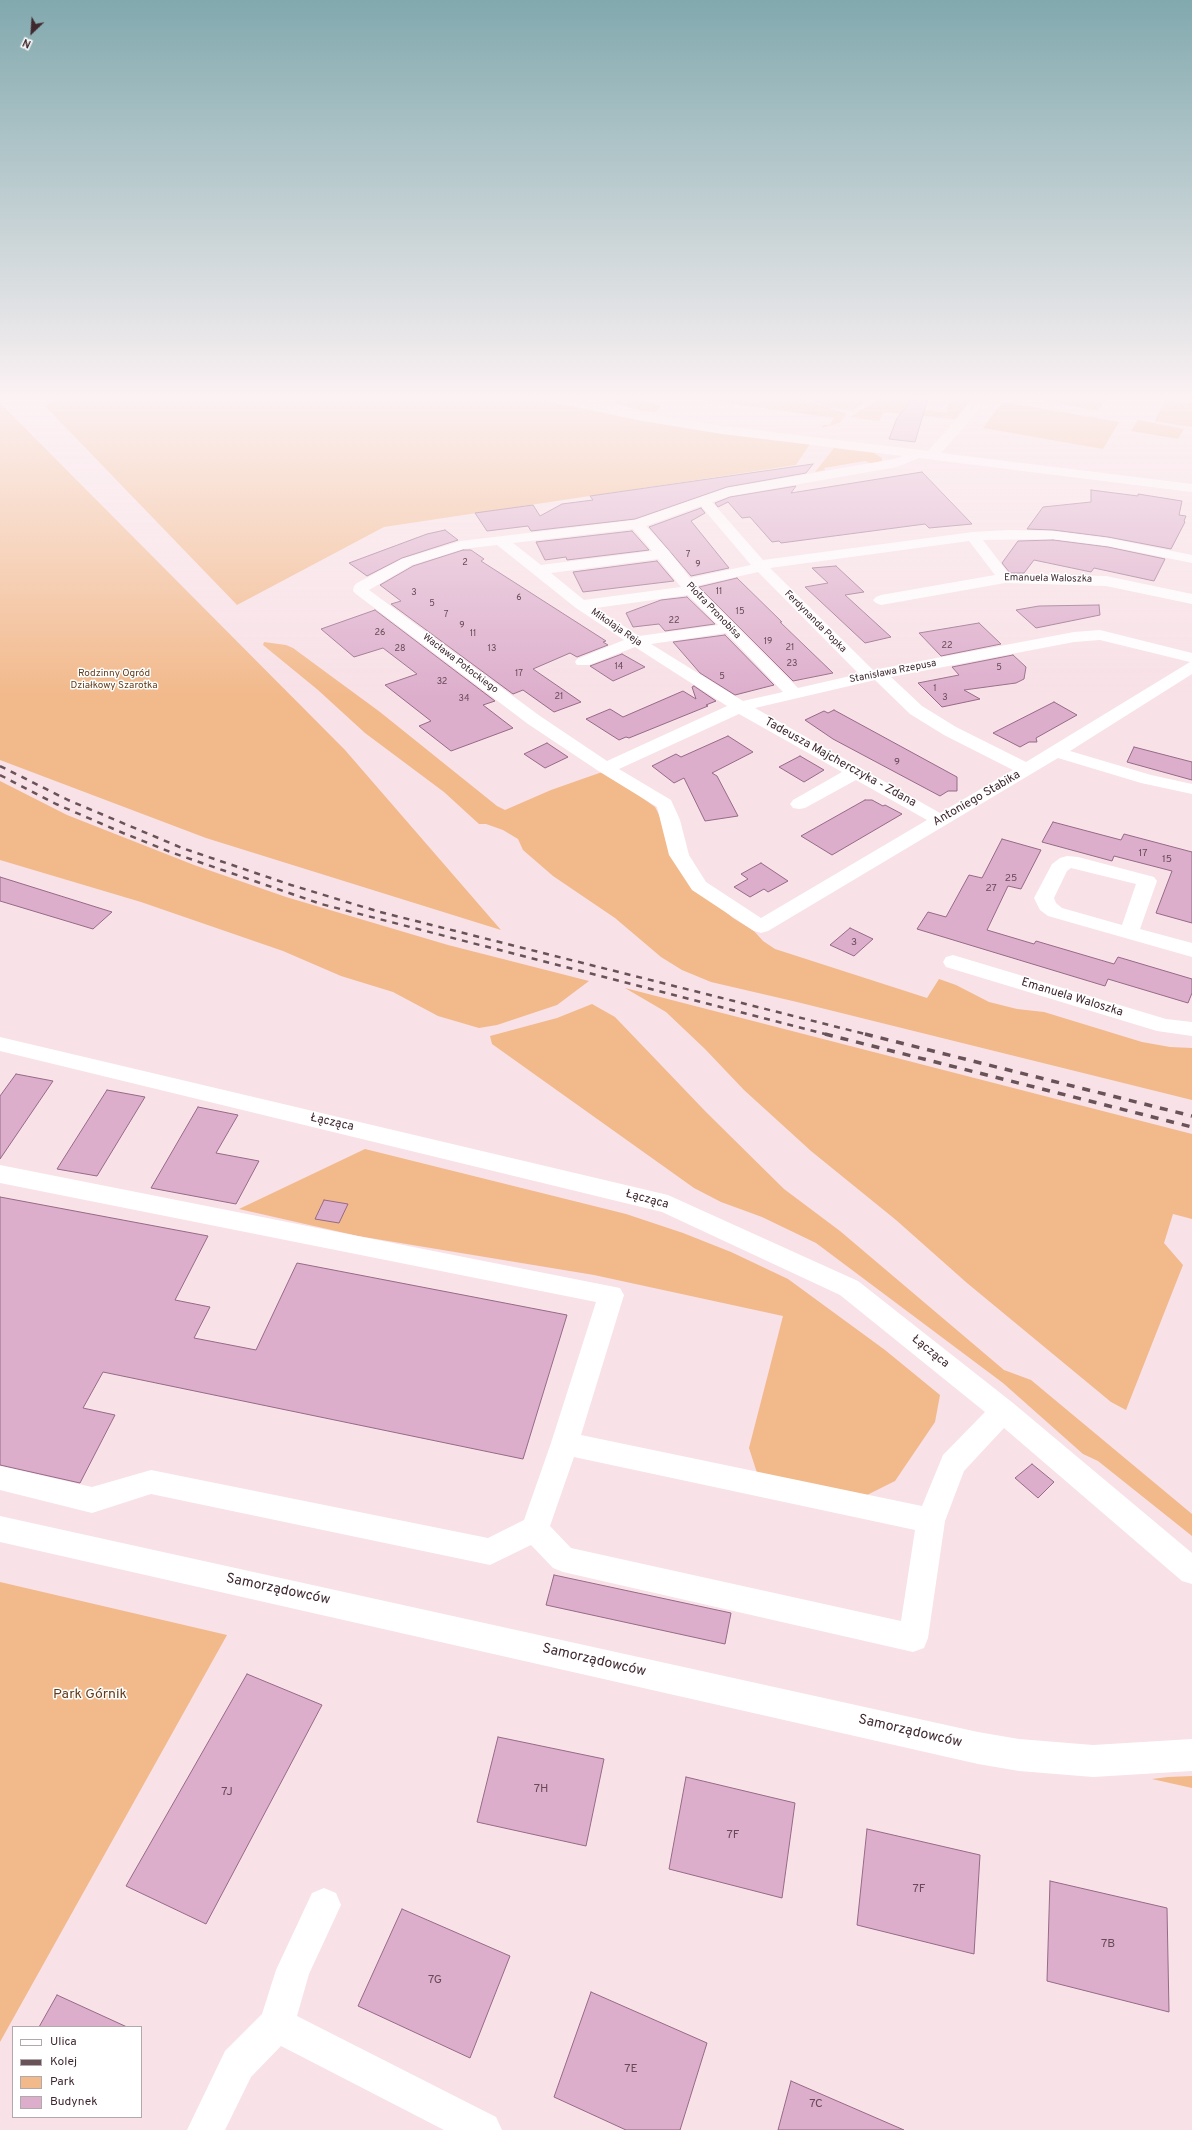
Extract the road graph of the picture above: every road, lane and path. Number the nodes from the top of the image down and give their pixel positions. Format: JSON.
{"nodes":[{"id":1,"x":713,"y":497,"type":"edge"},
{"id":2,"x":704,"y":501,"type":"junction"},
{"id":3,"x":637,"y":524,"type":"junction"},
{"id":4,"x":973,"y":536,"type":"junction"},
{"id":5,"x":499,"y":539,"type":"junction"},
{"id":6,"x":664,"y":554,"type":"junction"},
{"id":7,"x":1192,"y":559,"type":"edge"},
{"id":8,"x":760,"y":566,"type":"junction"},
{"id":9,"x":539,"y":570,"type":"junction"},
{"id":10,"x":1006,"y":578,"type":"junction"},
{"id":11,"x":689,"y":587,"type":"junction"},
{"id":12,"x":1192,"y":599,"type":"edge"},
{"id":13,"x":881,"y":600,"type":"dead end"},
{"id":14,"x":581,"y":605,"type":"junction"},
{"id":15,"x":729,"y":628,"type":"junction"},
{"id":16,"x":636,"y":641,"type":"junction"},
{"id":17,"x":1192,"y":658,"type":"edge"},
{"id":18,"x":583,"y":662,"type":"dead end"},
{"id":19,"x":1192,"y":668,"type":"edge"},
{"id":20,"x":874,"y":675,"type":"junction"},
{"id":21,"x":794,"y":693,"type":"junction"},
{"id":22,"x":740,"y":707,"type":"junction"},
{"id":23,"x":1056,"y":752,"type":"junction"},
{"id":24,"x":606,"y":768,"type":"junction"},
{"id":25,"x":1027,"y":770,"type":"junction"},
{"id":26,"x":856,"y":772,"type":"junction"},
{"id":27,"x":1192,"y":789,"type":"edge"},
{"id":28,"x":799,"y":804,"type":"dead end"},
{"id":29,"x":940,"y":820,"type":"junction"},
{"id":30,"x":761,"y":927,"type":"joint"},
{"id":31,"x":1128,"y":933,"type":"junction"},
{"id":32,"x":1192,"y":950,"type":"edge"},
{"id":33,"x":953,"y":962,"type":"dead end"},
{"id":34,"x":1192,"y":1030,"type":"edge"},
{"id":35,"x":2,"y":1047,"type":"edge"},
{"id":36,"x":0,"y":1174,"type":"edge"},
{"id":37,"x":1003,"y":1411,"type":"junction"},
{"id":38,"x":565,"y":1442,"type":"junction"},
{"id":39,"x":0,"y":1478,"type":"edge"},
{"id":40,"x":931,"y":1520,"type":"junction"},
{"id":41,"x":0,"y":1529,"type":"edge"},
{"id":42,"x":535,"y":1529,"type":"junction"},
{"id":43,"x":1192,"y":1571,"type":"edge"},
{"id":44,"x":1192,"y":1755,"type":"edge"},
{"id":45,"x":324,"y":1905,"type":"dead end"},
{"id":46,"x":276,"y":2026,"type":"junction"},
{"id":47,"x":206,"y":2130,"type":"edge"},
{"id":48,"x":483,"y":2130,"type":"edge"}],
"edges":[{"from":1,"to":2,"type":"street","name":"Wacława Potockiego"},
{"from":2,"to":3,"type":"street","name":"Wacława Potockiego"},
{"from":2,"to":8,"type":"street","name":"Ferdynanda Popka"},
{"from":3,"to":5,"type":"street","name":"Wacława Potockiego"},
{"from":3,"to":6,"type":"street","name":"Piotra Pronobisa"},
{"from":4,"to":7,"type":"street"},
{"from":4,"to":8,"type":"street"},
{"from":4,"to":10,"type":"street"},
{"from":5,"to":9,"type":"street","name":"Mikołaja Reja"},
{"from":5,"to":24,"type":"street","name":"Wacława Potockiego"},
{"from":6,"to":9,"type":"street"},
{"from":6,"to":11,"type":"street","name":"Piotra Pronobisa"},
{"from":8,"to":11,"type":"street"},
{"from":8,"to":20,"type":"street","name":"Ferdynanda Popka"},
{"from":9,"to":14,"type":"street","name":"Mikołaja Reja"},
{"from":10,"to":12,"type":"street","name":"Emanuela Waloszka"},
{"from":10,"to":13,"type":"street","name":"Emanuela Waloszka"},
{"from":11,"to":14,"type":"street"},
{"from":11,"to":15,"type":"street","name":"Piotra Pronobisa"},
{"from":14,"to":16,"type":"street","name":"Mikołaja Reja"},
{"from":15,"to":16,"type":"street"},
{"from":15,"to":21,"type":"street","name":"Piotra Pronobisa"},
{"from":16,"to":18,"type":"street"},
{"from":16,"to":22,"type":"street","name":"Mikołaja Reja"},
{"from":17,"to":20,"type":"street","name":"Stanisława Rzepusa"},
{"from":19,"to":23,"type":"street","name":"Antoniego Stabika"},
{"from":20,"to":21,"type":"street","name":"Stanisława Rzepusa"},
{"from":20,"to":25,"type":"street","name":"Ferdynanda Popka"},
{"from":21,"to":22,"type":"street","name":"Stanisława Rzepusa"},
{"from":22,"to":24,"type":"street","name":"Stanisława Rzepusa"},
{"from":22,"to":26,"type":"street","name":"Tadeusza Majcherczyka - Zdana"},
{"from":23,"to":25,"type":"street","name":"Antoniego Stabika"},
{"from":23,"to":27,"type":"street"},
{"from":24,"to":30,"type":"street","name":"Wacława Potockiego"},
{"from":25,"to":29,"type":"street","name":"Antoniego Stabika"},
{"from":26,"to":28,"type":"street"},
{"from":26,"to":29,"type":"street","name":"Tadeusza Majcherczyka - Zdana"},
{"from":29,"to":30,"type":"street","name":"Antoniego Stabika"},
{"from":31,"to":31,"type":"street"},
{"from":31,"to":32,"type":"street"},
{"from":33,"to":34,"type":"street","name":"Emanuela Waloszka"},
{"from":35,"to":37,"type":"street","name":"Łącząca"},
{"from":36,"to":38,"type":"street"},
{"from":37,"to":40,"type":"street"},
{"from":37,"to":43,"type":"street","name":"Łącząca"},
{"from":38,"to":40,"type":"street"},
{"from":38,"to":42,"type":"street"},
{"from":39,"to":42,"type":"street"},
{"from":40,"to":42,"type":"street"},
{"from":41,"to":44,"type":"street","name":"Samorządowców"},
{"from":45,"to":46,"type":"street"},
{"from":46,"to":47,"type":"street"},
{"from":46,"to":48,"type":"street"}]}
